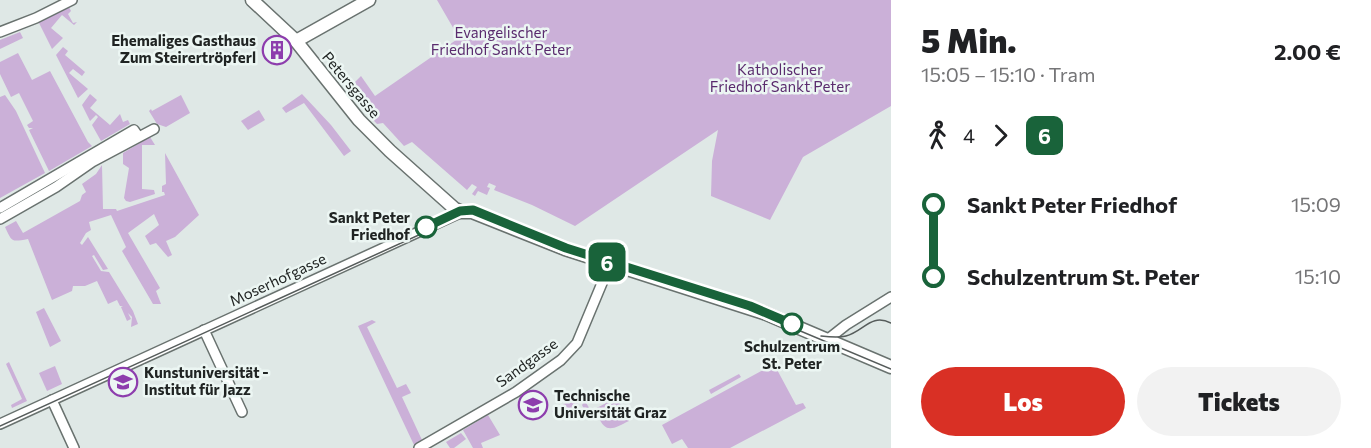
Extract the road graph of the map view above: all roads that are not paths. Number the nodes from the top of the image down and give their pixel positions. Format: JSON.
{"nodes":[{"id":1,"x":72,"y":0,"type":"edge"},
{"id":2,"x":252,"y":0,"type":"edge"},
{"id":3,"x":369,"y":0,"type":"edge"},
{"id":4,"x":0,"y":32,"type":"edge"},
{"id":5,"x":296,"y":41,"type":"junction"},
{"id":6,"x":154,"y":129,"type":"dead end"},
{"id":7,"x":112,"y":147,"type":"junction"},
{"id":8,"x":51,"y":178,"type":"junction"},
{"id":9,"x":56,"y":187,"type":"junction"},
{"id":10,"x":0,"y":208,"type":"edge"},
{"id":11,"x":462,"y":212,"type":"junction"},
{"id":12,"x":0,"y":219,"type":"edge"},
{"id":13,"x":610,"y":264,"type":"junction"},
{"id":14,"x":891,"y":297,"type":"edge"},
{"id":15,"x":204,"y":330,"type":"junction"},
{"id":16,"x":827,"y":340,"type":"junction"},
{"id":17,"x":891,"y":367,"type":"edge"},
{"id":18,"x":52,"y":400,"type":"junction"},
{"id":19,"x":242,"y":412,"type":"dead end"},
{"id":20,"x":0,"y":424,"type":"edge"},
{"id":21,"x":74,"y":448,"type":"edge"},
{"id":22,"x":419,"y":448,"type":"edge"}],
"edges":[{"from":1,"to":4,"type":"street"},
{"from":2,"to":5,"type":"main road","name":"Petersgasse"},
{"from":3,"to":5,"type":"main road"},
{"from":5,"to":11,"type":"main road","name":"Petersgasse"},
{"from":6,"to":7,"type":"street"},
{"from":7,"to":8,"type":"street"},
{"from":7,"to":9,"type":"street"},
{"from":8,"to":9,"type":"street"},
{"from":8,"to":10,"type":"street"},
{"from":9,"to":12,"type":"street"},
{"from":11,"to":13,"type":"main road","name":"Petersgasse"},
{"from":11,"to":15,"type":"street","name":"Moserhofgasse"},
{"from":13,"to":16,"type":"main road","name":"Petersgasse"},
{"from":13,"to":22,"type":"street","name":"Sandgasse"},
{"from":14,"to":16,"type":"street"},
{"from":15,"to":18,"type":"street","name":"Moserhofgasse"},
{"from":15,"to":19,"type":"street"},
{"from":16,"to":17,"type":"main road","name":"Petersgasse"},
{"from":18,"to":20,"type":"street","name":"Moserhofgasse"},
{"from":18,"to":21,"type":"street"}]}
